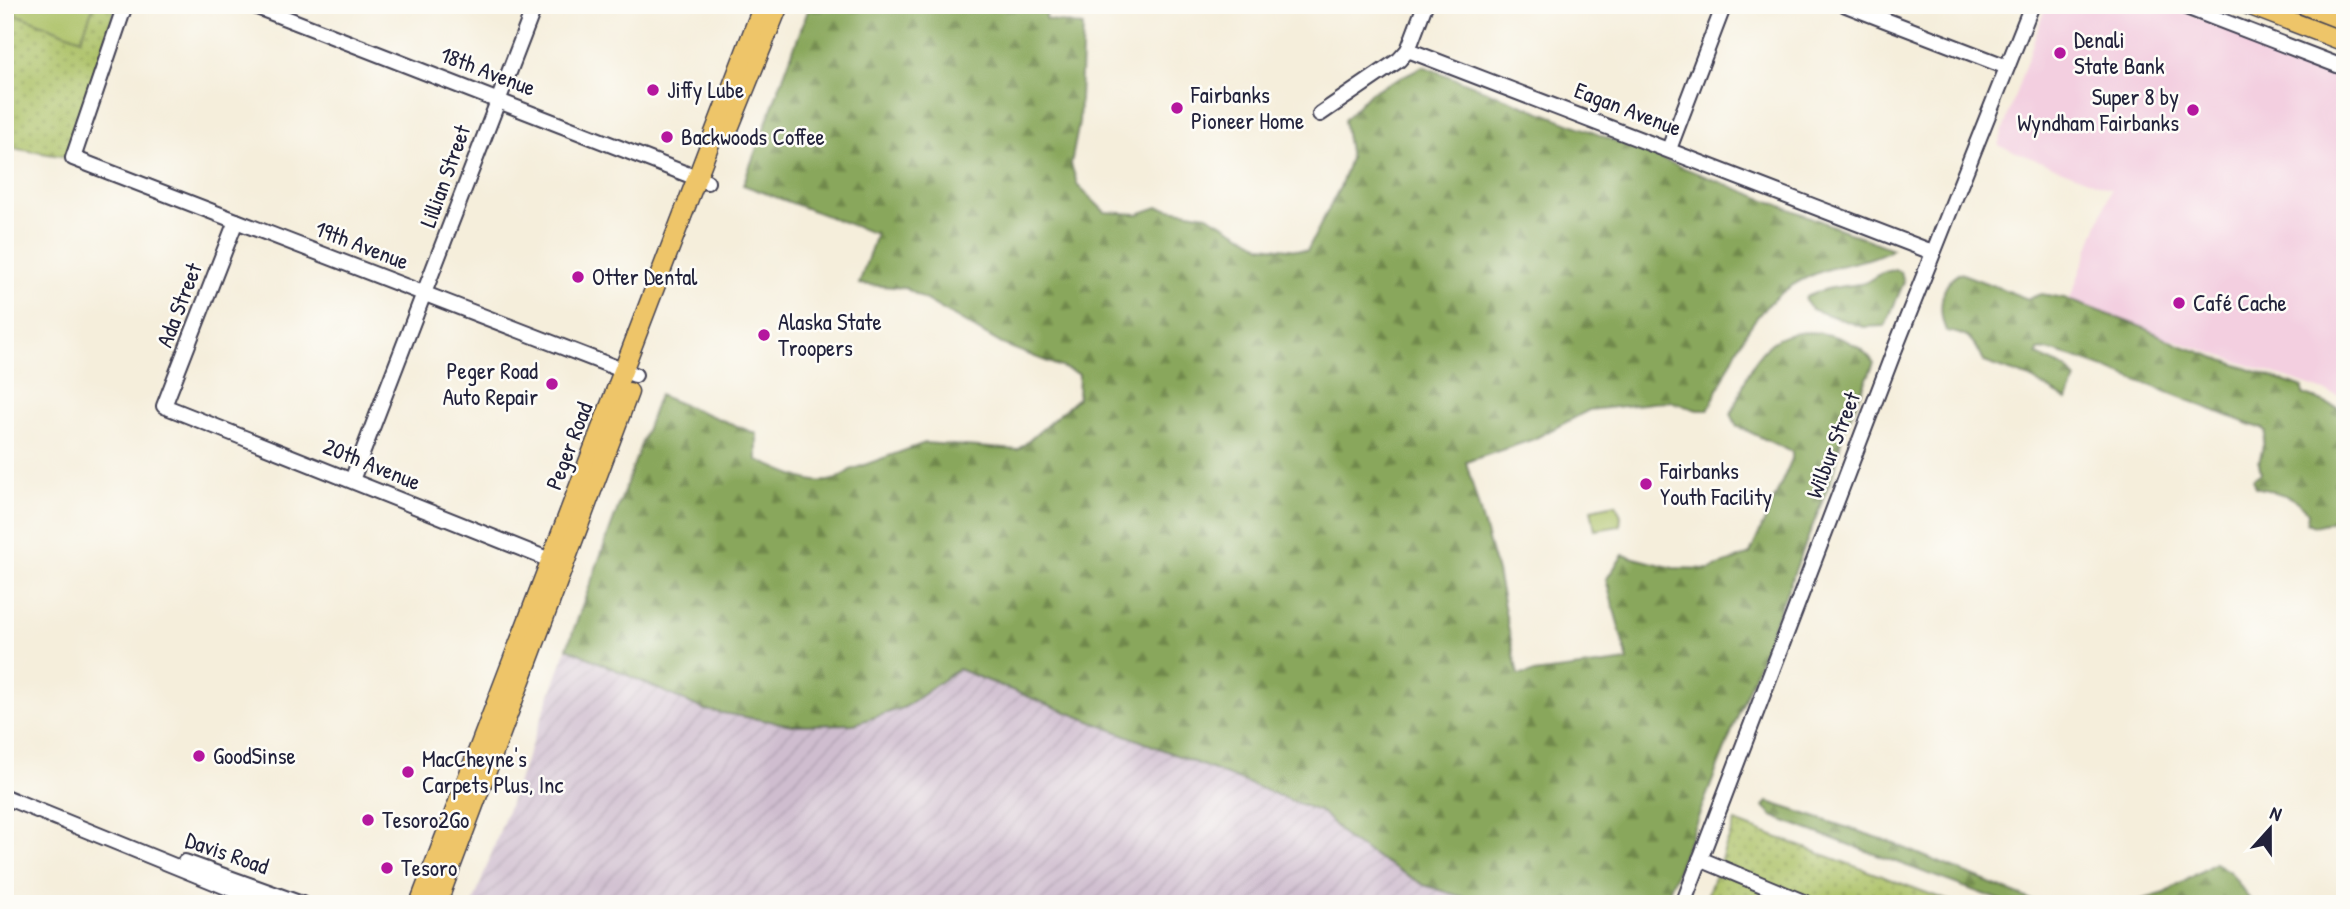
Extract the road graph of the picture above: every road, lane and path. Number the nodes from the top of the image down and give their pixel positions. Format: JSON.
{"nodes":[{"id":1,"x":125,"y":5,"type":"edge"},
{"id":2,"x":252,"y":5,"type":"edge"},
{"id":3,"x":535,"y":5,"type":"edge"},
{"id":4,"x":763,"y":5,"type":"edge"},
{"id":5,"x":779,"y":5,"type":"edge"},
{"id":6,"x":1425,"y":5,"type":"edge"},
{"id":7,"x":1724,"y":5,"type":"edge"},
{"id":8,"x":1846,"y":5,"type":"edge"},
{"id":9,"x":2032,"y":5,"type":"edge"},
{"id":10,"x":2181,"y":5,"type":"edge"},
{"id":11,"x":2248,"y":5,"type":"edge"},
{"id":12,"x":2304,"y":5,"type":"edge"},
{"id":13,"x":2345,"y":21,"type":"edge"},
{"id":14,"x":2345,"y":42,"type":"edge"},
{"id":15,"x":1408,"y":50,"type":"junction"},
{"id":16,"x":2007,"y":67,"type":"junction"},
{"id":17,"x":2345,"y":68,"type":"edge"},
{"id":18,"x":498,"y":99,"type":"junction"},
{"id":19,"x":1321,"y":114,"type":"dead end"},
{"id":20,"x":1669,"y":149,"type":"junction"},
{"id":21,"x":702,"y":180,"type":"junction"},
{"id":22,"x":236,"y":221,"type":"junction"},
{"id":23,"x":1933,"y":252,"type":"junction"},
{"id":24,"x":426,"y":294,"type":"junction"},
{"id":25,"x":629,"y":373,"type":"junction"},
{"id":26,"x":164,"y":406,"type":"joint"},
{"id":27,"x":352,"y":481,"type":"junction"},
{"id":28,"x":558,"y":564,"type":"junction"},
{"id":29,"x":5,"y":797,"type":"edge"},
{"id":30,"x":136,"y":848,"type":"junction"},
{"id":31,"x":1700,"y":859,"type":"junction"},
{"id":32,"x":268,"y":904,"type":"edge"},
{"id":33,"x":302,"y":904,"type":"edge"},
{"id":34,"x":419,"y":904,"type":"edge"},
{"id":35,"x":437,"y":904,"type":"edge"},
{"id":36,"x":1683,"y":904,"type":"edge"},
{"id":37,"x":1808,"y":904,"type":"edge"}],
"edges":[{"from":1,"to":22,"type":"street","name":"19th Avenue"},
{"from":2,"to":18,"type":"street","name":"18th Avenue"},
{"from":3,"to":18,"type":"street","name":"Lillian Street"},
{"from":4,"to":21,"type":"main road","name":"Peger Road"},
{"from":5,"to":21,"type":"main road","name":"Peger Road"},
{"from":6,"to":15,"type":"street"},
{"from":7,"to":20,"type":"street"},
{"from":8,"to":16,"type":"street"},
{"from":9,"to":16,"type":"street","name":"Wilbur Street"},
{"from":10,"to":17,"type":"street"},
{"from":11,"to":14,"type":"main road"},
{"from":12,"to":13,"type":"main road"},
{"from":15,"to":19,"type":"street"},
{"from":15,"to":20,"type":"street","name":"Eagan Avenue"},
{"from":16,"to":23,"type":"street","name":"Wilbur Street"},
{"from":18,"to":21,"type":"street","name":"18th Avenue"},
{"from":18,"to":24,"type":"street","name":"Lillian Street"},
{"from":20,"to":23,"type":"street","name":"Eagan Avenue"},
{"from":21,"to":25,"type":"main road","name":"Peger Road"},
{"from":22,"to":24,"type":"street","name":"19th Avenue"},
{"from":22,"to":26,"type":"street","name":"Ada Street"},
{"from":23,"to":31,"type":"street","name":"Wilbur Street"},
{"from":24,"to":25,"type":"street","name":"19th Avenue"},
{"from":24,"to":27,"type":"street","name":"Lillian Street"},
{"from":25,"to":28,"type":"main road","name":"Peger Road"},
{"from":26,"to":27,"type":"street","name":"20th Avenue"},
{"from":27,"to":28,"type":"street","name":"20th Avenue"},
{"from":28,"to":34,"type":"main road","name":"Peger Road"},
{"from":28,"to":35,"type":"main road","name":"Peger Road"},
{"from":29,"to":30,"type":"street","name":"Davis Road"},
{"from":30,"to":32,"type":"street","name":"Davis Road"},
{"from":30,"to":33,"type":"street","name":"Davis Road"},
{"from":31,"to":36,"type":"street","name":"Wilbur Street"},
{"from":31,"to":37,"type":"street"}]}
